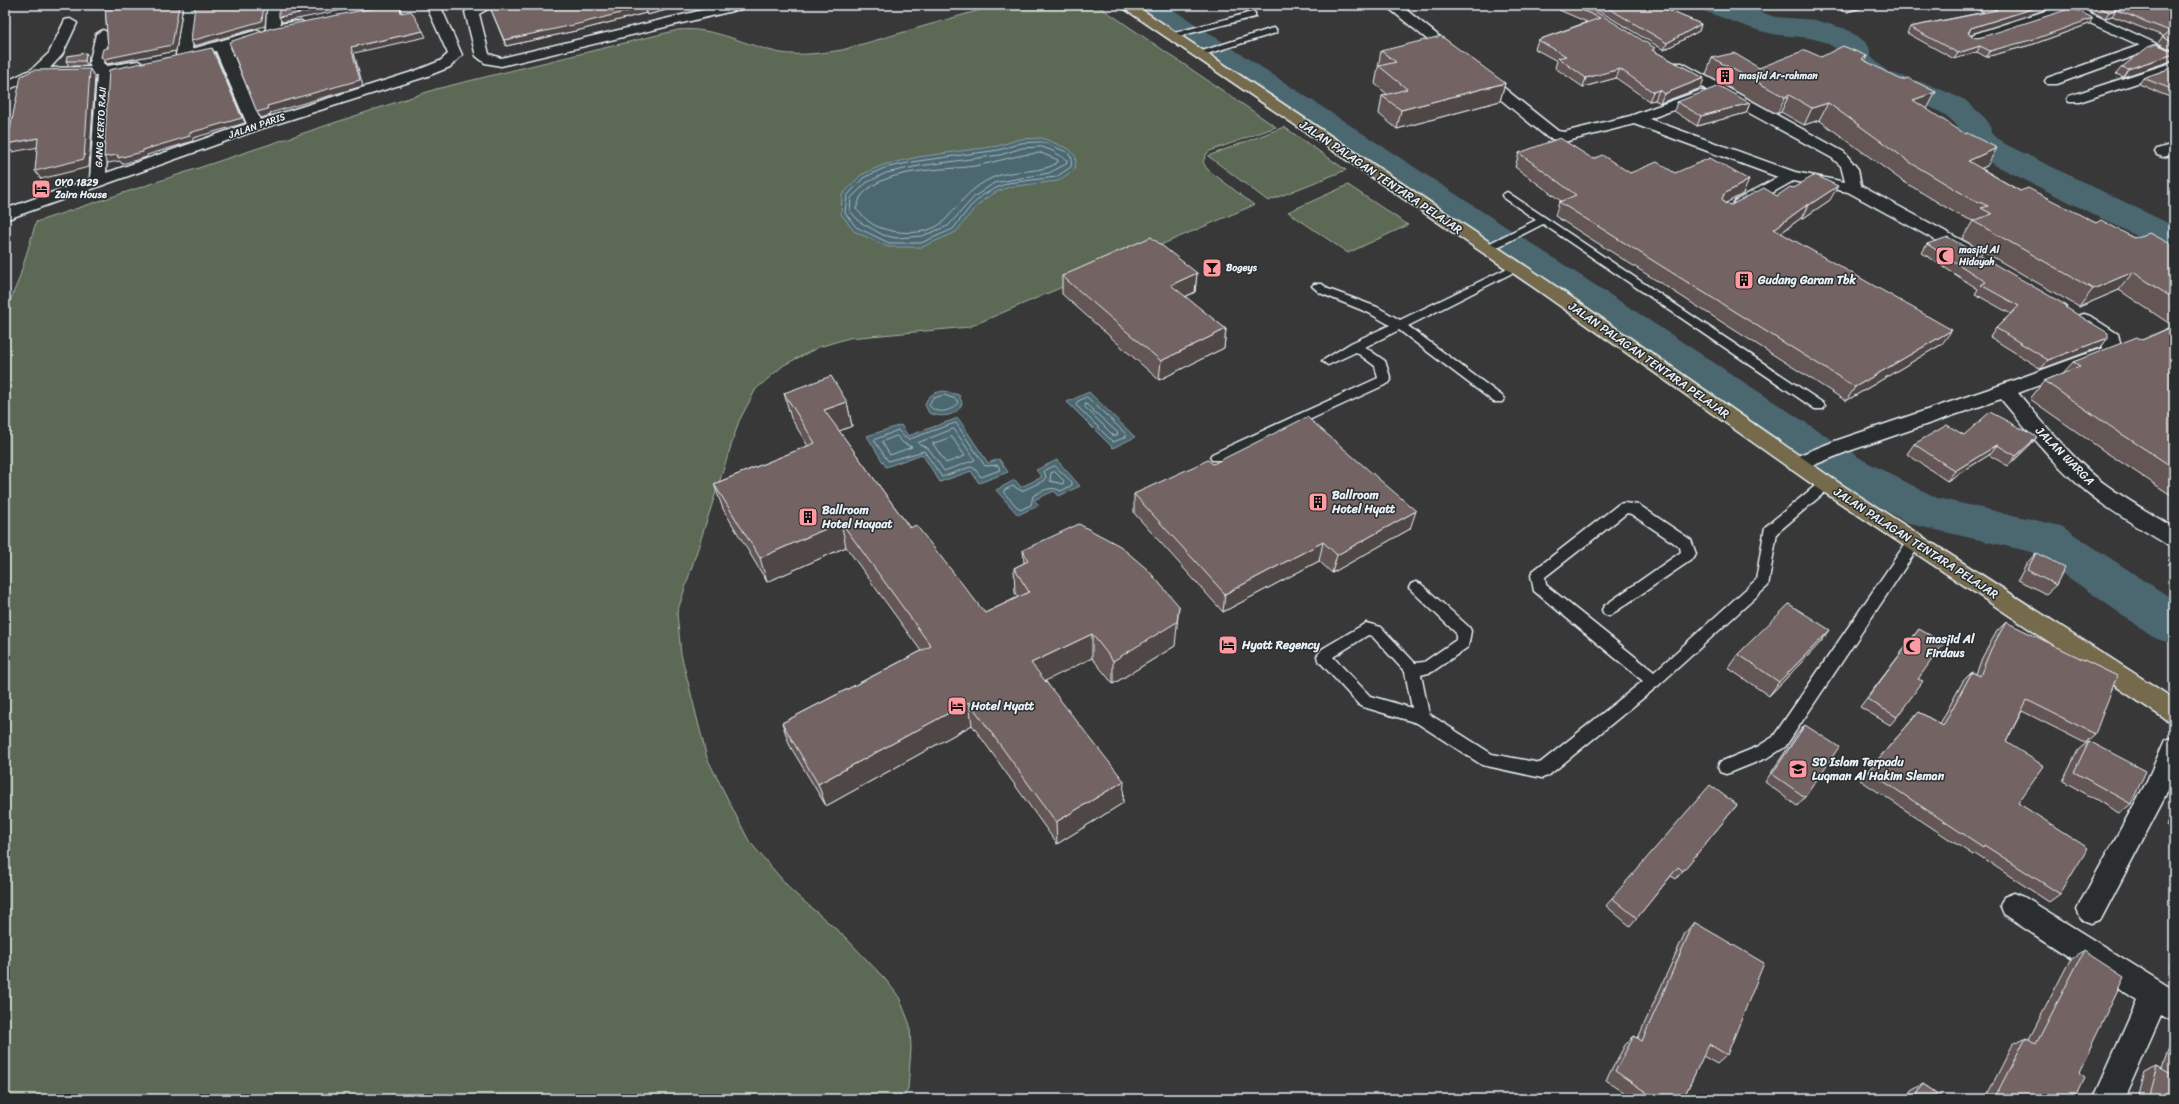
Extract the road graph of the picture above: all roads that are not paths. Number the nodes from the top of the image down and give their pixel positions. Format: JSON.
{"nodes":[{"id":1,"x":190,"y":5,"type":"edge"},
{"id":2,"x":274,"y":5,"type":"edge"},
{"id":3,"x":433,"y":5,"type":"edge"},
{"id":4,"x":488,"y":5,"type":"edge"},
{"id":5,"x":741,"y":5,"type":"edge"},
{"id":6,"x":1126,"y":5,"type":"edge"},
{"id":7,"x":1392,"y":5,"type":"edge"},
{"id":8,"x":2065,"y":7,"type":"edge"},
{"id":9,"x":1252,"y":15,"type":"dead end"},
{"id":10,"x":314,"y":22,"type":"edge"},
{"id":11,"x":70,"y":23,"type":"dead end"},
{"id":12,"x":273,"y":29,"type":"junction"},
{"id":13,"x":1273,"y":31,"type":"dead end"},
{"id":14,"x":103,"y":34,"type":"dead end"},
{"id":15,"x":1176,"y":34,"type":"junction"},
{"id":16,"x":1973,"y":39,"type":"edge"},
{"id":17,"x":223,"y":45,"type":"junction"},
{"id":18,"x":2149,"y":46,"type":"junction"},
{"id":19,"x":1200,"y":53,"type":"junction"},
{"id":20,"x":184,"y":54,"type":"junction"},
{"id":21,"x":2174,"y":57,"type":"edge"},
{"id":22,"x":169,"y":58,"type":"edge"},
{"id":23,"x":1666,"y":58,"type":"edge"},
{"id":24,"x":154,"y":62,"type":"edge"},
{"id":25,"x":2174,"y":66,"type":"edge"},
{"id":26,"x":104,"y":71,"type":"junction"},
{"id":27,"x":37,"y":72,"type":"junction"},
{"id":28,"x":2052,"y":81,"type":"dead end"},
{"id":29,"x":5,"y":87,"type":"edge"},
{"id":30,"x":1716,"y":90,"type":"junction"},
{"id":31,"x":2074,"y":99,"type":"dead end"},
{"id":32,"x":1635,"y":119,"type":"junction"},
{"id":33,"x":254,"y":126,"type":"junction"},
{"id":34,"x":1791,"y":176,"type":"junction"},
{"id":35,"x":98,"y":183,"type":"junction"},
{"id":36,"x":1853,"y":188,"type":"junction"},
{"id":37,"x":1507,"y":195,"type":"dead end"},
{"id":38,"x":1725,"y":212,"type":"edge"},
{"id":39,"x":5,"y":215,"type":"edge"},
{"id":40,"x":1544,"y":220,"type":"junction"},
{"id":41,"x":1492,"y":246,"type":"junction"},
{"id":42,"x":1985,"y":261,"type":"edge"},
{"id":43,"x":1516,"y":267,"type":"junction"},
{"id":44,"x":1318,"y":286,"type":"dead end"},
{"id":45,"x":2073,"y":313,"type":"edge"},
{"id":46,"x":1399,"y":325,"type":"junction"},
{"id":47,"x":1355,"y":346,"type":"junction"},
{"id":48,"x":1328,"y":361,"type":"dead end"},
{"id":49,"x":2005,"y":391,"type":"junction"},
{"id":50,"x":1498,"y":399,"type":"dead end"},
{"id":51,"x":1819,"y":406,"type":"dead end"},
{"id":52,"x":1217,"y":457,"type":"dead end"},
{"id":53,"x":1805,"y":461,"type":"junction"},
{"id":54,"x":1826,"y":484,"type":"junction"},
{"id":55,"x":2174,"y":538,"type":"edge"},
{"id":56,"x":1915,"y":541,"type":"junction"},
{"id":57,"x":1416,"y":588,"type":"dead end"},
{"id":58,"x":1609,"y":610,"type":"dead end"},
{"id":59,"x":1412,"y":669,"type":"junction"},
{"id":60,"x":1654,"y":681,"type":"junction"},
{"id":61,"x":2174,"y":712,"type":"edge"},
{"id":62,"x":1422,"y":718,"type":"junction"},
{"id":63,"x":2174,"y":748,"type":"edge"},
{"id":64,"x":1726,"y":767,"type":"dead end"},
{"id":65,"x":2014,"y":906,"type":"dead end"},
{"id":66,"x":2092,"y":910,"type":"dead end"},
{"id":67,"x":2165,"y":1001,"type":"edge"},
{"id":68,"x":2108,"y":1099,"type":"edge"}],
"edges":[{"from":1,"to":20,"type":"street"},
{"from":2,"to":12,"type":"street"},
{"from":3,"to":33,"type":"street","name":"JALAN PARIS"},
{"from":4,"to":5,"type":"street"},
{"from":6,"to":15,"type":"main road","name":"JALAN PALAGAN TENTARA PELAJAR"},
{"from":7,"to":32,"type":"street"},
{"from":8,"to":16,"type":"street"},
{"from":8,"to":18,"type":"street"},
{"from":9,"to":15,"type":"lane"},
{"from":10,"to":12,"type":"street"},
{"from":11,"to":27,"type":"street"},
{"from":12,"to":17,"type":"street"},
{"from":13,"to":19,"type":"lane"},
{"from":14,"to":26,"type":"street"},
{"from":15,"to":19,"type":"main road","name":"JALAN PALAGAN TENTARA PELAJAR"},
{"from":17,"to":20,"type":"street"},
{"from":17,"to":33,"type":"street"},
{"from":18,"to":21,"type":"street"},
{"from":18,"to":28,"type":"street"},
{"from":19,"to":41,"type":"main road","name":"JALAN PALAGAN TENTARA PELAJAR"},
{"from":20,"to":22,"type":"street"},
{"from":23,"to":30,"type":"street"},
{"from":24,"to":26,"type":"street"},
{"from":25,"to":31,"type":"street"},
{"from":26,"to":27,"type":"street"},
{"from":26,"to":35,"type":"street","name":"GANG KERTO RAJI"},
{"from":27,"to":29,"type":"street"},
{"from":30,"to":32,"type":"street"},
{"from":30,"to":36,"type":"street"},
{"from":32,"to":34,"type":"street"},
{"from":33,"to":35,"type":"street","name":"JALAN PARIS"},
{"from":34,"to":36,"type":"street"},
{"from":34,"to":38,"type":"street"},
{"from":35,"to":39,"type":"street","name":"JALAN PARIS"},
{"from":36,"to":42,"type":"street"},
{"from":37,"to":40,"type":"lane"},
{"from":40,"to":41,"type":"lane"},
{"from":40,"to":51,"type":"lane"},
{"from":41,"to":43,"type":"main road","name":"JALAN PALAGAN TENTARA PELAJAR"},
{"from":43,"to":46,"type":"lane"},
{"from":43,"to":53,"type":"main road","name":"JALAN PALAGAN TENTARA PELAJAR"},
{"from":44,"to":46,"type":"lane"},
{"from":45,"to":49,"type":"street"},
{"from":46,"to":47,"type":"lane"},
{"from":46,"to":50,"type":"lane"},
{"from":47,"to":48,"type":"lane"},
{"from":47,"to":52,"type":"lane"},
{"from":49,"to":53,"type":"street"},
{"from":49,"to":55,"type":"street","name":"JALAN WARGA"},
{"from":53,"to":54,"type":"main road","name":"JALAN PALAGAN TENTARA PELAJAR"},
{"from":54,"to":56,"type":"main road","name":"JALAN PALAGAN TENTARA PELAJAR"},
{"from":54,"to":60,"type":"lane"},
{"from":56,"to":61,"type":"main road","name":"JALAN PALAGAN TENTARA PELAJAR"},
{"from":56,"to":64,"type":"lane"},
{"from":57,"to":59,"type":"lane"},
{"from":58,"to":60,"type":"lane"},
{"from":59,"to":62,"type":"lane"},
{"from":59,"to":62,"type":"lane"},
{"from":60,"to":62,"type":"lane"},
{"from":63,"to":66,"type":"street"},
{"from":65,"to":67,"type":"street"},
{"from":67,"to":68,"type":"street"}]}
